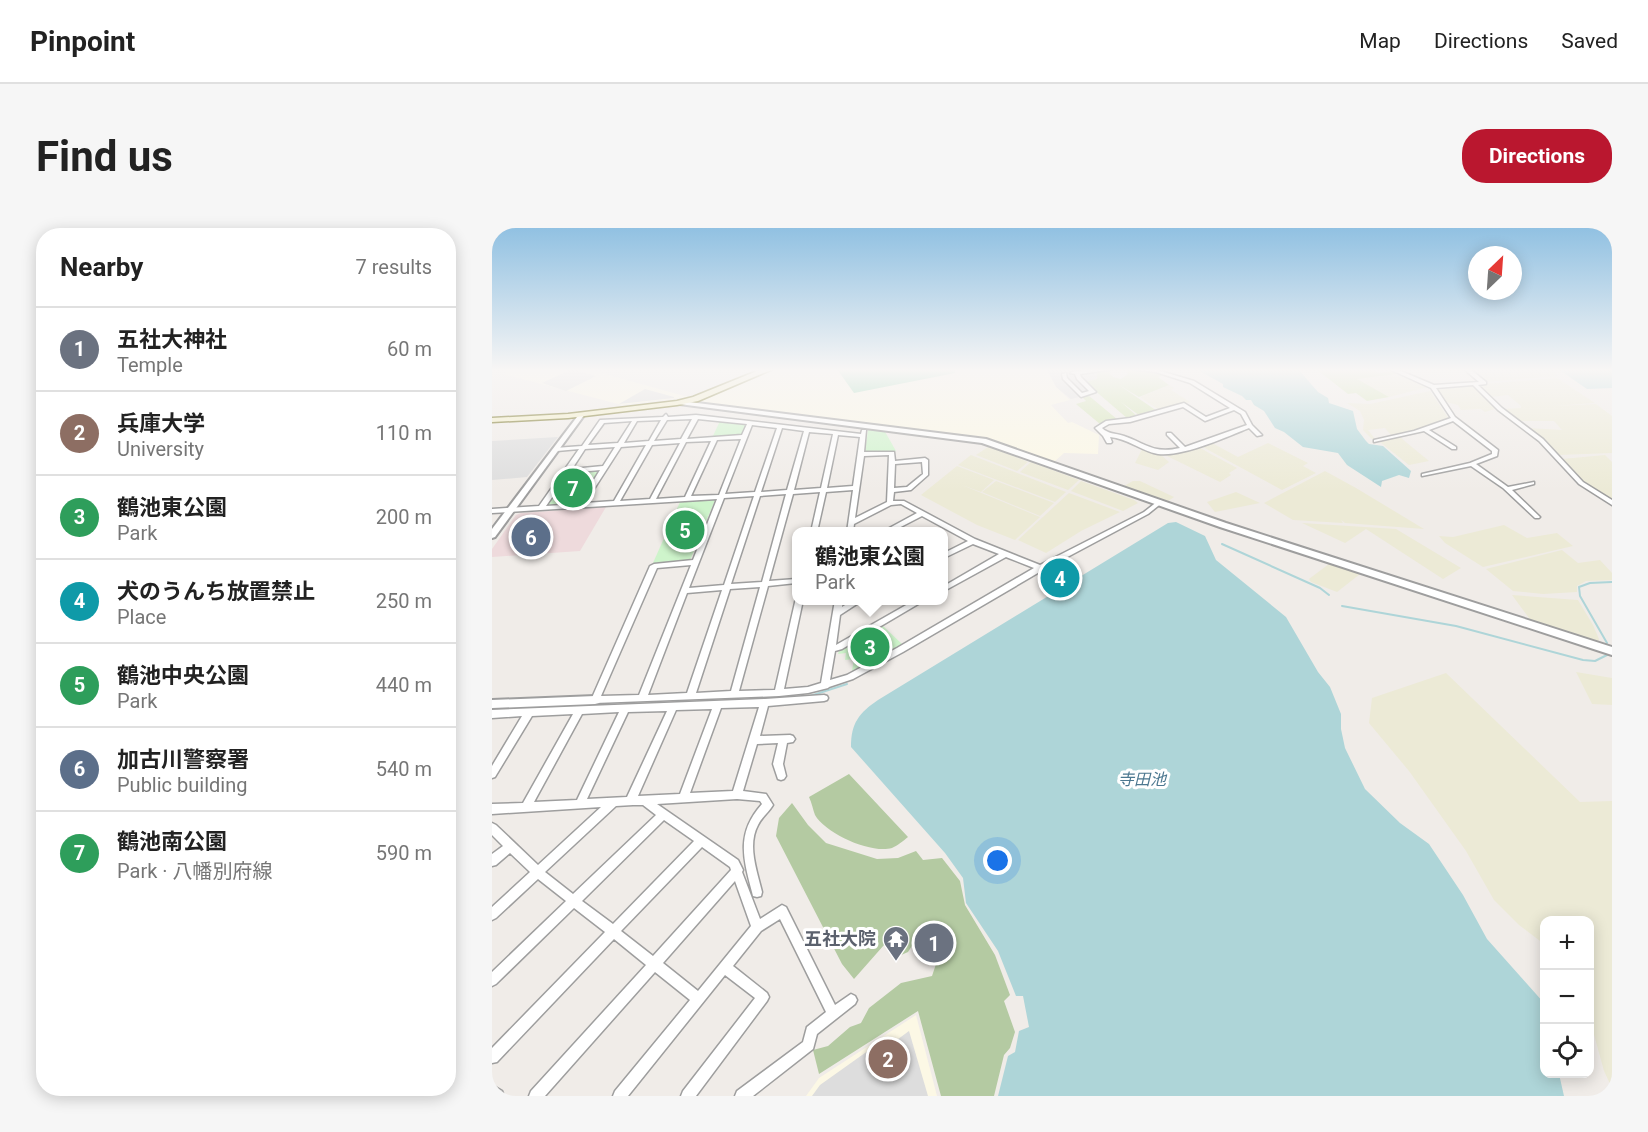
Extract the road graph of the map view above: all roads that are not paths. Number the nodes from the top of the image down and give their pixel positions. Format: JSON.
{"nodes":[{"id":1,"x":622,"y":410,"type":"edge"},
{"id":2,"x":724,"y":410,"type":"edge"},
{"id":3,"x":1168,"y":410,"type":"edge"},
{"id":4,"x":1191,"y":410,"type":"edge"},
{"id":5,"x":1230,"y":410,"type":"edge"},
{"id":6,"x":1236,"y":410,"type":"edge"},
{"id":7,"x":1448,"y":410,"type":"edge"},
{"id":8,"x":1501,"y":410,"type":"edge"},
{"id":9,"x":582,"y":414,"type":"junction"},
{"id":10,"x":666,"y":416,"type":"junction"},
{"id":11,"x":696,"y":417,"type":"junction"},
{"id":12,"x":636,"y":419,"type":"junction"},
{"id":13,"x":1454,"y":419,"type":"junction"},
{"id":14,"x":492,"y":420,"type":"edge"},
{"id":15,"x":750,"y":423,"type":"junction"},
{"id":16,"x":1250,"y":426,"type":"junction"},
{"id":17,"x":780,"y":427,"type":"junction"},
{"id":18,"x":1424,"y":429,"type":"junction"},
{"id":19,"x":807,"y":430,"type":"junction"},
{"id":20,"x":864,"y":431,"type":"junction"},
{"id":21,"x":836,"y":433,"type":"junction"},
{"id":22,"x":1106,"y":435,"type":"junction"},
{"id":23,"x":1169,"y":435,"type":"dead end"},
{"id":24,"x":1259,"y":435,"type":"dead end"},
{"id":25,"x":744,"y":437,"type":"junction"},
{"id":26,"x":714,"y":440,"type":"junction"},
{"id":27,"x":682,"y":441,"type":"junction"},
{"id":28,"x":1376,"y":441,"type":"dead end"},
{"id":29,"x":1109,"y":442,"type":"dead end"},
{"id":30,"x":651,"y":443,"type":"junction"},
{"id":31,"x":619,"y":445,"type":"junction"},
{"id":32,"x":584,"y":447,"type":"junction"},
{"id":33,"x":1183,"y":448,"type":"junction"},
{"id":34,"x":1454,"y":448,"type":"dead end"},
{"id":35,"x":557,"y":449,"type":"junction"},
{"id":36,"x":861,"y":454,"type":"junction"},
{"id":37,"x":891,"y":463,"type":"junction"},
{"id":38,"x":1472,"y":464,"type":"junction"},
{"id":39,"x":605,"y":468,"type":"junction"},
{"id":40,"x":567,"y":471,"type":"junction"},
{"id":41,"x":1424,"y":475,"type":"dead end"},
{"id":42,"x":1532,"y":483,"type":"dead end"},
{"id":43,"x":856,"y":488,"type":"junction"},
{"id":44,"x":1507,"y":489,"type":"junction"},
{"id":45,"x":823,"y":490,"type":"junction"},
{"id":46,"x":890,"y":490,"type":"junction"},
{"id":47,"x":790,"y":492,"type":"junction"},
{"id":48,"x":757,"y":494,"type":"junction"},
{"id":49,"x":721,"y":496,"type":"junction"},
{"id":50,"x":687,"y":498,"type":"junction"},
{"id":51,"x":652,"y":501,"type":"junction"},
{"id":52,"x":1160,"y":502,"type":"junction"},
{"id":53,"x":616,"y":503,"type":"junction"},
{"id":54,"x":890,"y":503,"type":"junction"},
{"id":55,"x":1612,"y":503,"type":"edge"},
{"id":56,"x":581,"y":505,"type":"junction"},
{"id":57,"x":541,"y":508,"type":"junction"},
{"id":58,"x":511,"y":510,"type":"junction"},
{"id":59,"x":492,"y":511,"type":"edge"},
{"id":60,"x":922,"y":513,"type":"junction"},
{"id":61,"x":1537,"y":517,"type":"dead end"},
{"id":62,"x":851,"y":523,"type":"junction"},
{"id":63,"x":945,"y":526,"type":"edge"},
{"id":64,"x":815,"y":527,"type":"edge"},
{"id":65,"x":850,"y":527,"type":"edge"},
{"id":66,"x":893,"y":527,"type":"edge"},
{"id":67,"x":948,"y":528,"type":"edge"},
{"id":68,"x":492,"y":535,"type":"edge"},
{"id":69,"x":973,"y":541,"type":"junction"},
{"id":70,"x":948,"y":554,"type":"edge"},
{"id":71,"x":1005,"y":554,"type":"junction"},
{"id":72,"x":696,"y":562,"type":"junction"},
{"id":73,"x":1040,"y":568,"type":"junction"},
{"id":74,"x":792,"y":581,"type":"edge"},
{"id":75,"x":764,"y":584,"type":"junction"},
{"id":76,"x":726,"y":587,"type":"junction"},
{"id":77,"x":948,"y":587,"type":"edge"},
{"id":78,"x":684,"y":591,"type":"junction"},
{"id":79,"x":798,"y":605,"type":"edge"},
{"id":80,"x":838,"y":605,"type":"edge"},
{"id":81,"x":850,"y":605,"type":"edge"},
{"id":82,"x":913,"y":605,"type":"edge"},
{"id":83,"x":837,"y":612,"type":"junction"},
{"id":84,"x":832,"y":649,"type":"junction"},
{"id":85,"x":1612,"y":651,"type":"edge"},
{"id":86,"x":825,"y":686,"type":"junction"},
{"id":87,"x":779,"y":693,"type":"junction"},
{"id":88,"x":734,"y":695,"type":"junction"},
{"id":89,"x":690,"y":697,"type":"junction"},
{"id":90,"x":642,"y":698,"type":"junction"},
{"id":91,"x":824,"y":698,"type":"dead end"},
{"id":92,"x":595,"y":700,"type":"junction"},
{"id":93,"x":765,"y":703,"type":"junction"},
{"id":94,"x":492,"y":704,"type":"edge"},
{"id":95,"x":718,"y":705,"type":"junction"},
{"id":96,"x":673,"y":707,"type":"junction"},
{"id":97,"x":625,"y":709,"type":"junction"},
{"id":98,"x":579,"y":711,"type":"junction"},
{"id":99,"x":529,"y":712,"type":"junction"},
{"id":100,"x":492,"y":714,"type":"edge"},
{"id":101,"x":755,"y":740,"type":"junction"},
{"id":102,"x":492,"y":774,"type":"edge"},
{"id":103,"x":781,"y":776,"type":"dead end"},
{"id":104,"x":737,"y":795,"type":"junction"},
{"id":105,"x":683,"y":798,"type":"junction"},
{"id":106,"x":645,"y":801,"type":"junction"},
{"id":107,"x":630,"y":802,"type":"junction"},
{"id":108,"x":614,"y":803,"type":"junction"},
{"id":109,"x":579,"y":805,"type":"junction"},
{"id":110,"x":525,"y":808,"type":"junction"},
{"id":111,"x":492,"y":809,"type":"edge"},
{"id":112,"x":663,"y":814,"type":"junction"},
{"id":113,"x":492,"y":828,"type":"edge"},
{"id":114,"x":700,"y":842,"type":"junction"},
{"id":115,"x":510,"y":846,"type":"junction"},
{"id":116,"x":492,"y":861,"type":"edge"},
{"id":117,"x":738,"y":870,"type":"junction"},
{"id":118,"x":538,"y":873,"type":"junction"},
{"id":119,"x":757,"y":892,"type":"dead end"},
{"id":120,"x":574,"y":901,"type":"junction"},
{"id":121,"x":492,"y":914,"type":"edge"},
{"id":122,"x":757,"y":927,"type":"junction"},
{"id":123,"x":613,"y":932,"type":"junction"},
{"id":124,"x":654,"y":964,"type":"junction"},
{"id":125,"x":725,"y":968,"type":"junction"},
{"id":126,"x":492,"y":980,"type":"edge"},
{"id":127,"x":699,"y":999,"type":"junction"},
{"id":128,"x":851,"y":1000,"type":"dead end"},
{"id":129,"x":833,"y":1014,"type":"junction"},
{"id":130,"x":492,"y":1057,"type":"edge"},
{"id":131,"x":492,"y":1092,"type":"edge"},
{"id":132,"x":497,"y":1096,"type":"edge"},
{"id":133,"x":536,"y":1096,"type":"edge"},
{"id":134,"x":620,"y":1096,"type":"edge"},
{"id":135,"x":688,"y":1096,"type":"edge"},
{"id":136,"x":742,"y":1096,"type":"edge"}],
"edges":[{"from":1,"to":9,"type":"main road"},
{"from":2,"to":20,"type":"street"},
{"from":3,"to":22,"type":"street"},
{"from":4,"to":5,"type":"street"},
{"from":6,"to":16,"type":"street"},
{"from":7,"to":13,"type":"street"},
{"from":8,"to":55,"type":"street"},
{"from":9,"to":14,"type":"main road"},
{"from":9,"to":35,"type":"street"},
{"from":10,"to":11,"type":"street"},
{"from":10,"to":12,"type":"street"},
{"from":10,"to":30,"type":"street"},
{"from":11,"to":15,"type":"street"},
{"from":11,"to":27,"type":"street"},
{"from":12,"to":31,"type":"street"},
{"from":12,"to":32,"type":"street"},
{"from":13,"to":18,"type":"street"},
{"from":13,"to":38,"type":"street"},
{"from":15,"to":17,"type":"street"},
{"from":15,"to":25,"type":"street"},
{"from":16,"to":24,"type":"street"},
{"from":16,"to":33,"type":"street"},
{"from":17,"to":19,"type":"street"},
{"from":17,"to":48,"type":"street"},
{"from":18,"to":28,"type":"street"},
{"from":18,"to":34,"type":"street"},
{"from":19,"to":21,"type":"street"},
{"from":19,"to":47,"type":"street"},
{"from":20,"to":21,"type":"street"},
{"from":20,"to":36,"type":"street"},
{"from":20,"to":52,"type":"street"},
{"from":21,"to":45,"type":"street"},
{"from":22,"to":29,"type":"street"},
{"from":22,"to":33,"type":"street"},
{"from":23,"to":33,"type":"street"},
{"from":25,"to":26,"type":"street"},
{"from":25,"to":49,"type":"street"},
{"from":26,"to":27,"type":"street"},
{"from":26,"to":50,"type":"street"},
{"from":27,"to":30,"type":"street"},
{"from":27,"to":51,"type":"street"},
{"from":30,"to":31,"type":"street"},
{"from":30,"to":53,"type":"street"},
{"from":31,"to":32,"type":"street"},
{"from":31,"to":39,"type":"street"},
{"from":32,"to":35,"type":"street"},
{"from":32,"to":40,"type":"street"},
{"from":35,"to":58,"type":"street"},
{"from":36,"to":37,"type":"street"},
{"from":36,"to":43,"type":"street"},
{"from":37,"to":46,"type":"street"},
{"from":37,"to":46,"type":"street"},
{"from":38,"to":41,"type":"street"},
{"from":38,"to":44,"type":"street"},
{"from":39,"to":40,"type":"street"},
{"from":39,"to":56,"type":"street"},
{"from":40,"to":57,"type":"street"},
{"from":42,"to":44,"type":"street"},
{"from":43,"to":45,"type":"street"},
{"from":43,"to":62,"type":"street"},
{"from":44,"to":61,"type":"street"},
{"from":45,"to":47,"type":"street"},
{"from":45,"to":64,"type":"street"},
{"from":46,"to":54,"type":"street"},
{"from":47,"to":48,"type":"street"},
{"from":47,"to":75,"type":"street"},
{"from":48,"to":49,"type":"street"},
{"from":48,"to":76,"type":"street"},
{"from":49,"to":50,"type":"street"},
{"from":49,"to":72,"type":"street"},
{"from":50,"to":51,"type":"street"},
{"from":51,"to":53,"type":"street"},
{"from":52,"to":73,"type":"street"},
{"from":52,"to":85,"type":"street"},
{"from":53,"to":56,"type":"street"},
{"from":54,"to":60,"type":"street"},
{"from":54,"to":62,"type":"street"},
{"from":56,"to":57,"type":"street"},
{"from":57,"to":58,"type":"street"},
{"from":58,"to":59,"type":"street"},
{"from":58,"to":68,"type":"street"},
{"from":60,"to":63,"type":"street"},
{"from":60,"to":66,"type":"street"},
{"from":62,"to":65,"type":"street"},
{"from":67,"to":69,"type":"street"},
{"from":69,"to":70,"type":"street"},
{"from":69,"to":71,"type":"street"},
{"from":71,"to":73,"type":"street"},
{"from":71,"to":77,"type":"street"},
{"from":72,"to":78,"type":"street"},
{"from":72,"to":92,"type":"street"},
{"from":73,"to":86,"type":"street"},
{"from":74,"to":75,"type":"street"},
{"from":75,"to":76,"type":"street"},
{"from":75,"to":88,"type":"street"},
{"from":76,"to":78,"type":"street"},
{"from":76,"to":89,"type":"street"},
{"from":78,"to":90,"type":"street"},
{"from":79,"to":87,"type":"street"},
{"from":80,"to":83,"type":"street"},
{"from":81,"to":83,"type":"street"},
{"from":82,"to":84,"type":"street"},
{"from":83,"to":84,"type":"street"},
{"from":84,"to":86,"type":"street"},
{"from":86,"to":87,"type":"street"},
{"from":87,"to":88,"type":"street"},
{"from":88,"to":89,"type":"street"},
{"from":89,"to":90,"type":"street"},
{"from":90,"to":92,"type":"street"},
{"from":91,"to":93,"type":"street"},
{"from":92,"to":94,"type":"street"},
{"from":93,"to":95,"type":"street"},
{"from":93,"to":101,"type":"street"},
{"from":95,"to":96,"type":"street"},
{"from":95,"to":105,"type":"street"},
{"from":96,"to":97,"type":"street"},
{"from":96,"to":107,"type":"street"},
{"from":97,"to":98,"type":"street"},
{"from":97,"to":109,"type":"street"},
{"from":98,"to":99,"type":"street"},
{"from":98,"to":110,"type":"street"},
{"from":99,"to":100,"type":"street"},
{"from":99,"to":102,"type":"street"},
{"from":101,"to":103,"type":"street"},
{"from":101,"to":104,"type":"street"},
{"from":104,"to":105,"type":"street"},
{"from":104,"to":119,"type":"street"},
{"from":105,"to":106,"type":"street"},
{"from":106,"to":107,"type":"street"},
{"from":106,"to":112,"type":"street"},
{"from":107,"to":108,"type":"street"},
{"from":108,"to":109,"type":"street"},
{"from":108,"to":118,"type":"street"},
{"from":109,"to":110,"type":"street"},
{"from":110,"to":111,"type":"street"},
{"from":112,"to":114,"type":"street"},
{"from":112,"to":120,"type":"street"},
{"from":113,"to":115,"type":"street"},
{"from":114,"to":117,"type":"street"},
{"from":114,"to":123,"type":"street"},
{"from":115,"to":116,"type":"street"},
{"from":115,"to":118,"type":"street"},
{"from":117,"to":122,"type":"street"},
{"from":117,"to":124,"type":"street"},
{"from":118,"to":120,"type":"street"},
{"from":118,"to":121,"type":"street"},
{"from":120,"to":123,"type":"street"},
{"from":120,"to":126,"type":"street"},
{"from":122,"to":125,"type":"street"},
{"from":122,"to":129,"type":"street"},
{"from":123,"to":124,"type":"street"},
{"from":123,"to":130,"type":"street"},
{"from":124,"to":127,"type":"street"},
{"from":124,"to":133,"type":"street"},
{"from":125,"to":127,"type":"street"},
{"from":125,"to":135,"type":"street"},
{"from":127,"to":134,"type":"street"},
{"from":128,"to":129,"type":"street"},
{"from":129,"to":136,"type":"street"},
{"from":131,"to":132,"type":"street"}]}
